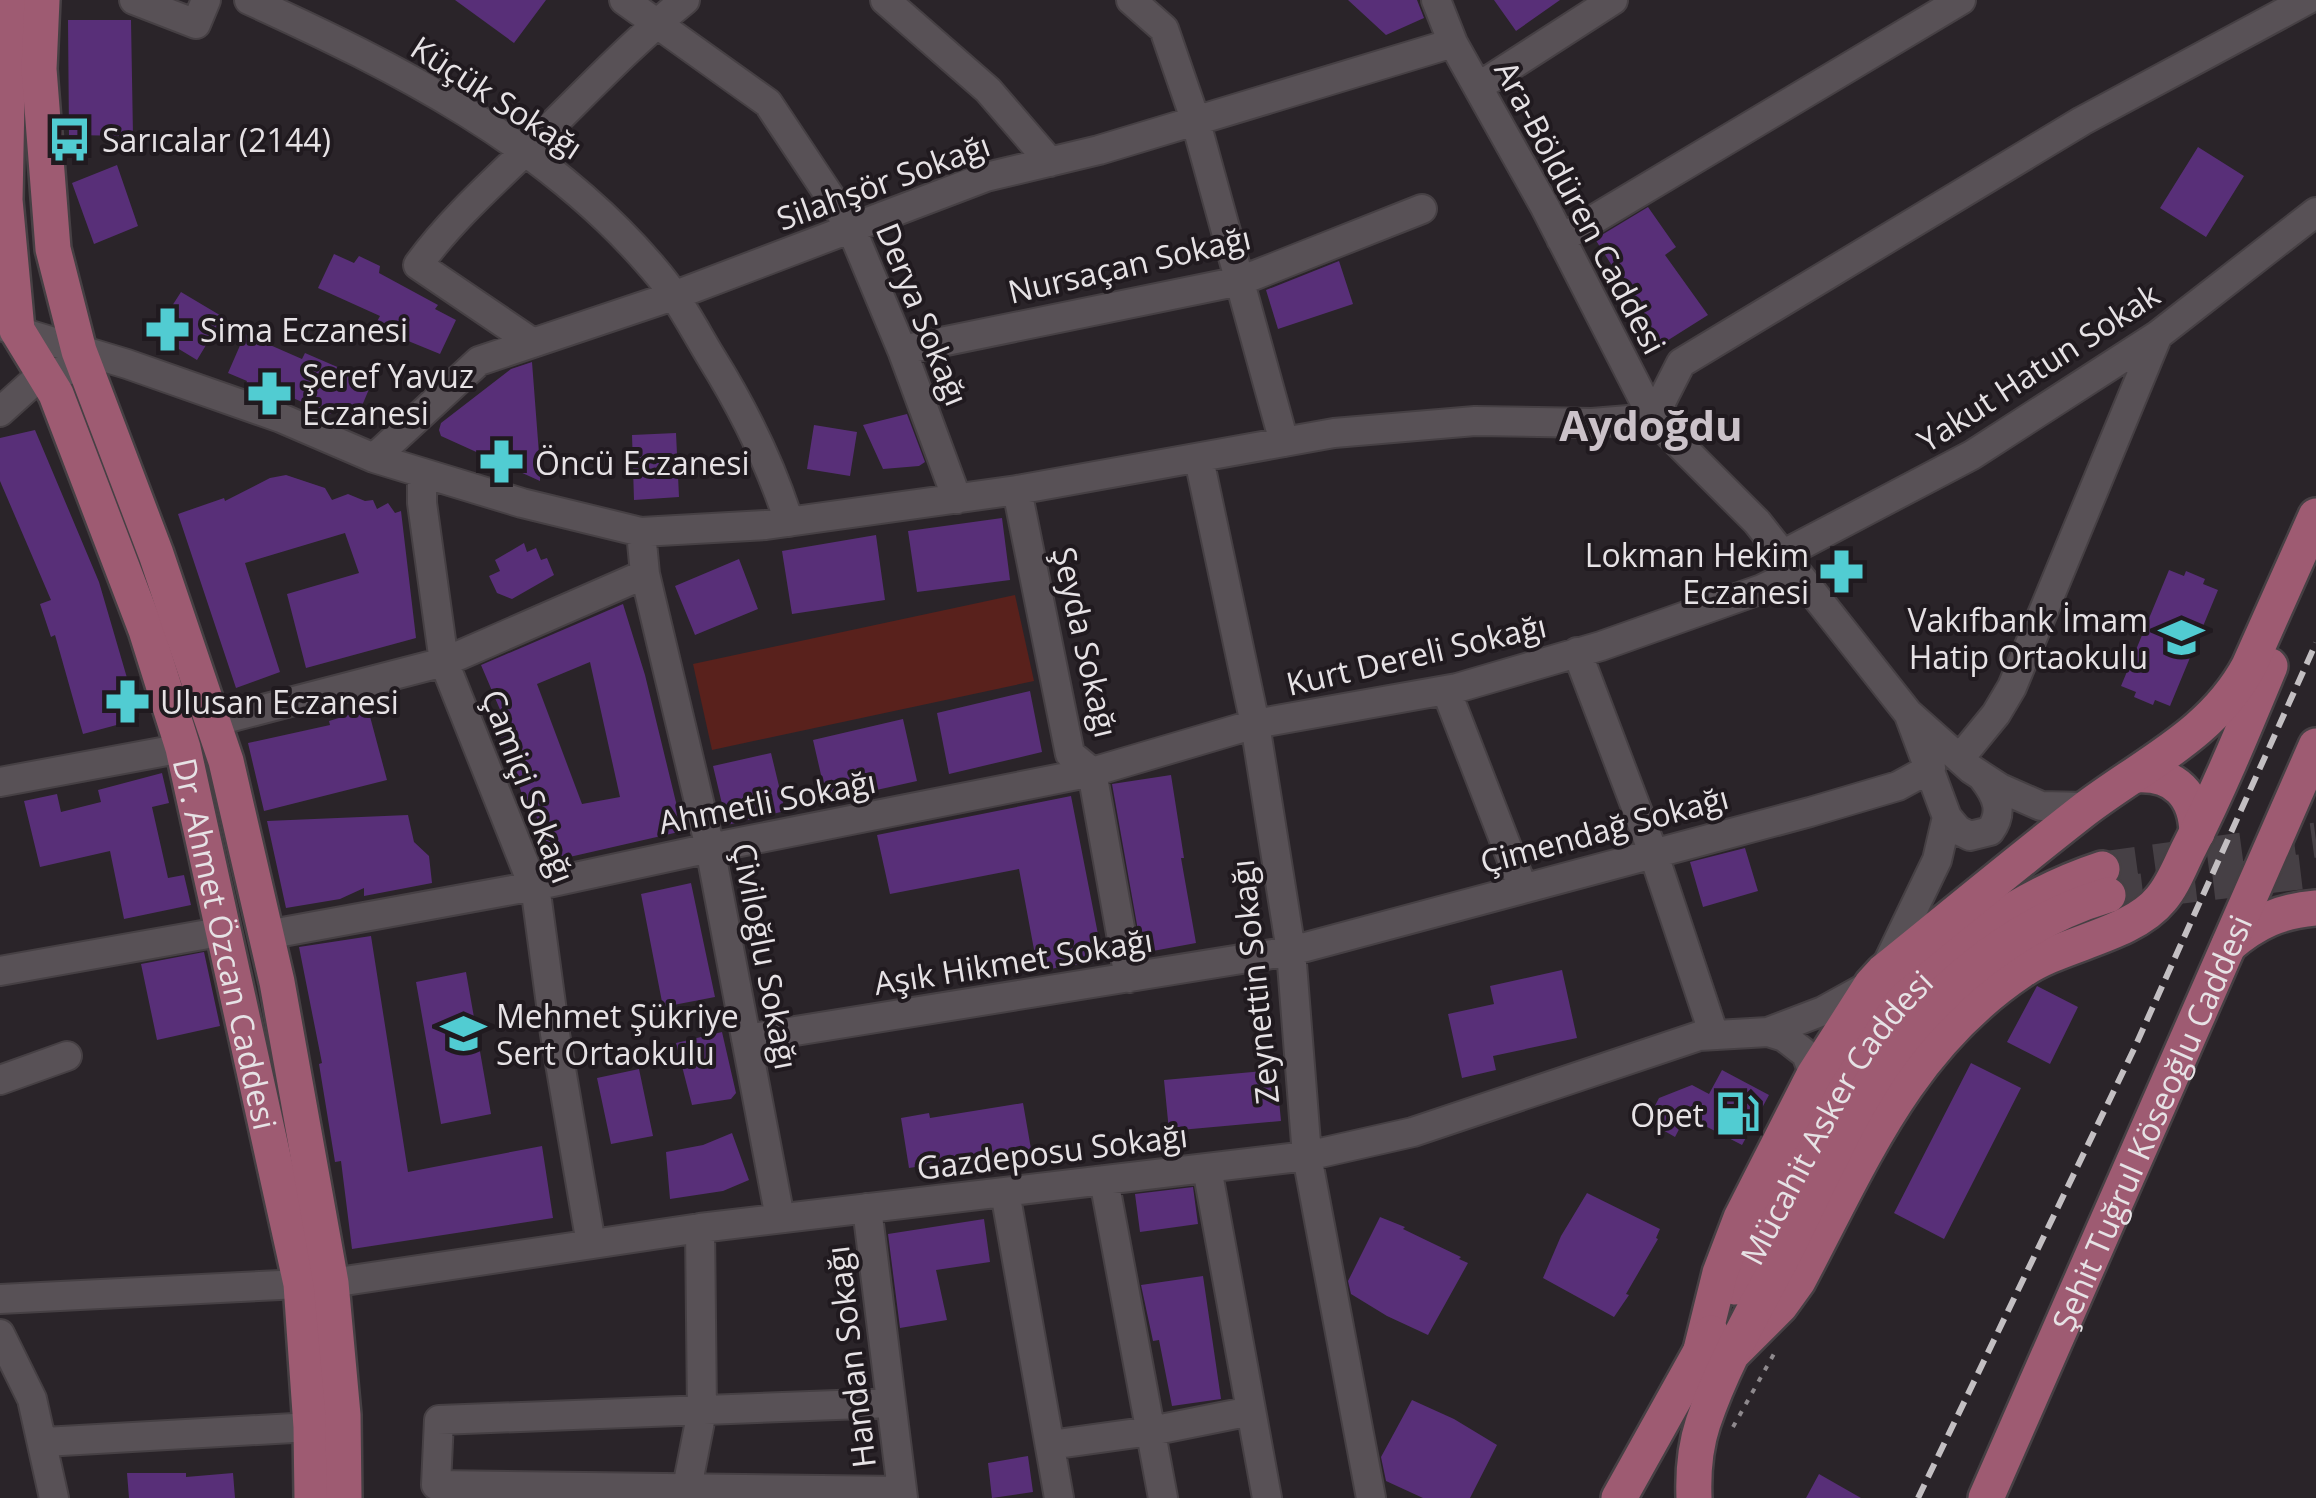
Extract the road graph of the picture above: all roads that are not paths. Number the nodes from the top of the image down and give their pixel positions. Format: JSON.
{"nodes":[{"id":1,"x":8,"y":0,"type":"edge"},
{"id":2,"x":42,"y":0,"type":"edge"},
{"id":3,"x":134,"y":0,"type":"edge"},
{"id":4,"x":206,"y":0,"type":"edge"},
{"id":5,"x":249,"y":0,"type":"edge"},
{"id":6,"x":624,"y":0,"type":"edge"},
{"id":7,"x":685,"y":0,"type":"edge"},
{"id":8,"x":885,"y":0,"type":"edge"},
{"id":9,"x":1131,"y":0,"type":"edge"},
{"id":10,"x":1436,"y":0,"type":"edge"},
{"id":11,"x":1613,"y":0,"type":"edge"},
{"id":12,"x":1962,"y":0,"type":"edge"},
{"id":13,"x":2307,"y":0,"type":"edge"},
{"id":14,"x":656,"y":23,"type":"junction"},
{"id":15,"x":1453,"y":43,"type":"junction"},
{"id":16,"x":1478,"y":87,"type":"junction"},
{"id":17,"x":1195,"y":118,"type":"junction"},
{"id":18,"x":526,"y":150,"type":"junction"},
{"id":19,"x":1050,"y":162,"type":"junction"},
{"id":20,"x":1422,"y":210,"type":"dead end"},
{"id":21,"x":2316,"y":212,"type":"edge"},
{"id":22,"x":851,"y":228,"type":"junction"},
{"id":23,"x":1562,"y":239,"type":"junction"},
{"id":24,"x":1240,"y":280,"type":"junction"},
{"id":25,"x":674,"y":296,"type":"junction"},
{"id":26,"x":8,"y":328,"type":"edge"},
{"id":27,"x":2158,"y":334,"type":"junction"},
{"id":28,"x":533,"y":343,"type":"junction"},
{"id":29,"x":902,"y":350,"type":"junction"},
{"id":30,"x":83,"y":360,"type":"junction"},
{"id":31,"x":43,"y":373,"type":"junction"},
{"id":32,"x":0,"y":412,"type":"edge"},
{"id":33,"x":1654,"y":418,"type":"junction"},
{"id":34,"x":1284,"y":442,"type":"junction"},
{"id":35,"x":374,"y":458,"type":"junction"},
{"id":36,"x":1199,"y":459,"type":"junction"},
{"id":37,"x":422,"y":472,"type":"junction"},
{"id":38,"x":1017,"y":490,"type":"junction"},
{"id":39,"x":957,"y":499,"type":"junction"},
{"id":40,"x":2316,"y":516,"type":"edge"},
{"id":41,"x":789,"y":522,"type":"junction"},
{"id":42,"x":642,"y":532,"type":"junction"},
{"id":43,"x":2316,"y":557,"type":"edge"},
{"id":44,"x":1789,"y":564,"type":"junction"},
{"id":45,"x":645,"y":574,"type":"junction"},
{"id":46,"x":1578,"y":652,"type":"junction"},
{"id":47,"x":444,"y":662,"type":"junction"},
{"id":48,"x":1446,"y":690,"type":"junction"},
{"id":49,"x":1908,"y":713,"type":"junction"},
{"id":50,"x":213,"y":722,"type":"junction"},
{"id":51,"x":1266,"y":722,"type":"junction"},
{"id":52,"x":2316,"y":746,"type":"edge"},
{"id":53,"x":182,"y":748,"type":"junction"},
{"id":54,"x":1960,"y":758,"type":"junction"},
{"id":55,"x":1931,"y":768,"type":"junction"},
{"id":56,"x":1092,"y":772,"type":"junction"},
{"id":57,"x":2137,"y":775,"type":"junction"},
{"id":58,"x":1984,"y":778,"type":"junction"},
{"id":59,"x":0,"y":782,"type":"edge"},
{"id":60,"x":2087,"y":808,"type":"junction"},
{"id":61,"x":1947,"y":816,"type":"junction"},
{"id":62,"x":2197,"y":833,"type":"junction"},
{"id":63,"x":710,"y":848,"type":"junction"},
{"id":64,"x":1653,"y":852,"type":"junction"},
{"id":65,"x":2105,"y":882,"type":"tunnel mouth"},
{"id":66,"x":534,"y":886,"type":"junction"},
{"id":67,"x":1522,"y":886,"type":"junction"},
{"id":68,"x":2316,"y":908,"type":"edge"},
{"id":69,"x":225,"y":931,"type":"junction"},
{"id":70,"x":266,"y":935,"type":"junction"},
{"id":71,"x":2228,"y":946,"type":"junction"},
{"id":72,"x":1291,"y":950,"type":"junction"},
{"id":73,"x":0,"y":971,"type":"edge"},
{"id":74,"x":1129,"y":978,"type":"junction"},
{"id":75,"x":1878,"y":978,"type":"junction"},
{"id":76,"x":1768,"y":1032,"type":"junction"},
{"id":77,"x":1714,"y":1035,"type":"junction"},
{"id":78,"x":746,"y":1039,"type":"junction"},
{"id":79,"x":67,"y":1056,"type":"dead end"},
{"id":80,"x":1814,"y":1075,"type":"junction"},
{"id":81,"x":0,"y":1080,"type":"edge"},
{"id":82,"x":1307,"y":1156,"type":"junction"},
{"id":83,"x":1207,"y":1168,"type":"junction"},
{"id":84,"x":1104,"y":1180,"type":"junction"},
{"id":85,"x":1005,"y":1192,"type":"junction"},
{"id":86,"x":867,"y":1208,"type":"junction"},
{"id":87,"x":780,"y":1218,"type":"junction"},
{"id":88,"x":700,"y":1228,"type":"junction"},
{"id":89,"x":591,"y":1244,"type":"junction"},
{"id":90,"x":316,"y":1283,"type":"junction"},
{"id":91,"x":0,"y":1300,"type":"edge"},
{"id":92,"x":0,"y":1334,"type":"edge"},
{"id":93,"x":1717,"y":1352,"type":"junction"},
{"id":94,"x":891,"y":1403,"type":"junction"},
{"id":95,"x":702,"y":1411,"type":"junction"},
{"id":96,"x":1251,"y":1411,"type":"junction"},
{"id":97,"x":312,"y":1426,"type":"junction"},
{"id":98,"x":1150,"y":1431,"type":"junction"},
{"id":99,"x":44,"y":1442,"type":"junction"},
{"id":100,"x":1050,"y":1445,"type":"junction"},
{"id":101,"x":687,"y":1492,"type":"edge"},
{"id":102,"x":902,"y":1495,"type":"edge"},
{"id":103,"x":54,"y":1498,"type":"edge"},
{"id":104,"x":312,"y":1498,"type":"edge"},
{"id":105,"x":344,"y":1498,"type":"edge"},
{"id":106,"x":1059,"y":1498,"type":"edge"},
{"id":107,"x":1163,"y":1498,"type":"edge"},
{"id":108,"x":1267,"y":1498,"type":"edge"},
{"id":109,"x":1371,"y":1498,"type":"edge"},
{"id":110,"x":1619,"y":1498,"type":"edge"},
{"id":111,"x":1694,"y":1498,"type":"edge"},
{"id":112,"x":1986,"y":1498,"type":"edge"}],
"edges":[{"from":1,"to":26,"type":"main road","name":"Dr. Ahmet Özcan Caddesi"},
{"from":2,"to":30,"type":"main road","name":"Dr. Ahmet Özcan Caddesi"},
{"from":3,"to":4,"type":"street"},
{"from":5,"to":18,"type":"street","name":"Küçük Sokağı"},
{"from":6,"to":14,"type":"street","name":"Derya Sokağı"},
{"from":7,"to":14,"type":"street"},
{"from":8,"to":19,"type":"street"},
{"from":9,"to":17,"type":"street"},
{"from":10,"to":15,"type":"street","name":"Ara-Böldüren Caddesi"},
{"from":11,"to":16,"type":"street"},
{"from":12,"to":23,"type":"street"},
{"from":13,"to":33,"type":"street"},
{"from":14,"to":18,"type":"street"},
{"from":14,"to":22,"type":"street","name":"Derya Sokağı"},
{"from":15,"to":16,"type":"street","name":"Ara-Böldüren Caddesi"},
{"from":15,"to":17,"type":"street","name":"Silahşör Sokağı"},
{"from":16,"to":23,"type":"street","name":"Ara-Böldüren Caddesi"},
{"from":17,"to":19,"type":"street","name":"Silahşör Sokağı"},
{"from":17,"to":24,"type":"street"},
{"from":18,"to":25,"type":"street","name":"Küçük Sokağı"},
{"from":18,"to":28,"type":"street"},
{"from":19,"to":22,"type":"street","name":"Silahşör Sokağı"},
{"from":20,"to":24,"type":"street","name":"Nursaçan Sokağı"},
{"from":21,"to":27,"type":"street","name":"Yakut Hatun Sokak"},
{"from":22,"to":25,"type":"street","name":"Silahşör Sokağı"},
{"from":22,"to":29,"type":"street","name":"Derya Sokağı"},
{"from":23,"to":33,"type":"street","name":"Ara-Böldüren Caddesi"},
{"from":24,"to":29,"type":"street","name":"Nursaçan Sokağı"},
{"from":24,"to":34,"type":"street"},
{"from":25,"to":28,"type":"street","name":"Silahşör Sokağı"},
{"from":25,"to":41,"type":"street","name":"Küçük Sokağı"},
{"from":26,"to":30,"type":"street"},
{"from":26,"to":31,"type":"main road","name":"Dr. Ahmet Özcan Caddesi"},
{"from":27,"to":44,"type":"street","name":"Yakut Hatun Sokak"},
{"from":27,"to":54,"type":"street"},
{"from":28,"to":35,"type":"street","name":"Silahşör Sokağı"},
{"from":29,"to":39,"type":"street","name":"Derya Sokağı"},
{"from":30,"to":31,"type":"street"},
{"from":30,"to":35,"type":"street"},
{"from":30,"to":50,"type":"main road","name":"Dr. Ahmet Özcan Caddesi"},
{"from":31,"to":32,"type":"street"},
{"from":31,"to":53,"type":"main road","name":"Dr. Ahmet Özcan Caddesi"},
{"from":33,"to":34,"type":"street"},
{"from":33,"to":44,"type":"street","name":"Ara-Böldüren Caddesi"},
{"from":34,"to":36,"type":"street"},
{"from":35,"to":37,"type":"street"},
{"from":36,"to":38,"type":"street"},
{"from":36,"to":51,"type":"street","name":"Zeynettin Sokağı"},
{"from":37,"to":42,"type":"street"},
{"from":37,"to":47,"type":"street","name":"Çamiçi Sokağı"},
{"from":38,"to":39,"type":"street"},
{"from":38,"to":56,"type":"street","name":"Şeyda Sokağı"},
{"from":39,"to":41,"type":"street"},
{"from":40,"to":57,"type":"main road"},
{"from":41,"to":42,"type":"street"},
{"from":42,"to":45,"type":"street","name":"Çiviloğlu Sokağı"},
{"from":43,"to":62,"type":"main road"},
{"from":44,"to":46,"type":"street","name":"Kurt Dereli Sokağı"},
{"from":44,"to":49,"type":"street","name":"Ara-Böldüren Caddesi"},
{"from":45,"to":47,"type":"street"},
{"from":45,"to":63,"type":"street","name":"Çiviloğlu Sokağı"},
{"from":46,"to":48,"type":"street","name":"Kurt Dereli Sokağı"},
{"from":46,"to":64,"type":"street"},
{"from":47,"to":50,"type":"street"},
{"from":47,"to":66,"type":"street","name":"Çamiçi Sokağı"},
{"from":48,"to":51,"type":"street","name":"Kurt Dereli Sokağı"},
{"from":48,"to":67,"type":"street"},
{"from":49,"to":54,"type":"street","name":"Ara-Böldüren Caddesi"},
{"from":49,"to":55,"type":"street","name":"Ara-Böldüren Caddesi"},
{"from":50,"to":70,"type":"main road","name":"Dr. Ahmet Özcan Caddesi"},
{"from":51,"to":56,"type":"street","name":"Ahmetli Sokağı"},
{"from":51,"to":72,"type":"street","name":"Zeynettin Sokağı"},
{"from":52,"to":71,"type":"main road","name":"Şehit Tuğrul Köseoğlu Caddesi"},
{"from":53,"to":59,"type":"street"},
{"from":53,"to":69,"type":"main road","name":"Dr. Ahmet Özcan Caddesi"},
{"from":54,"to":58,"type":"street","name":"Ara-Böldüren Caddesi"},
{"from":55,"to":61,"type":"street","name":"Ara-Böldüren Caddesi"},
{"from":55,"to":64,"type":"street","name":"Çimendağ Sokağı"},
{"from":56,"to":63,"type":"street","name":"Ahmetli Sokağı"},
{"from":56,"to":74,"type":"street","name":"Şeyda Sokağı"},
{"from":57,"to":60,"type":"main road"},
{"from":57,"to":62,"type":"main road"},
{"from":58,"to":60,"type":"street","name":"Ara-Böldüren Caddesi"},
{"from":58,"to":61,"type":"street"},
{"from":60,"to":75,"type":"main road"},
{"from":61,"to":75,"type":"street"},
{"from":62,"to":93,"type":"main road"},
{"from":63,"to":66,"type":"street","name":"Ahmetli Sokağı"},
{"from":63,"to":78,"type":"street","name":"Çiviloğlu Sokağı"},
{"from":64,"to":67,"type":"street","name":"Çimendağ Sokağı"},
{"from":64,"to":77,"type":"street"},
{"from":65,"to":93,"type":"main road","name":"Mücahit Asker Caddesi"},
{"from":66,"to":70,"type":"street","name":"Ahmetli Sokağı"},
{"from":66,"to":89,"type":"street","name":"Çamiçi Sokağı"},
{"from":67,"to":72,"type":"street","name":"Çimendağ Sokağı"},
{"from":68,"to":71,"type":"main road"},
{"from":69,"to":73,"type":"street"},
{"from":69,"to":90,"type":"main road","name":"Dr. Ahmet Özcan Caddesi"},
{"from":70,"to":90,"type":"main road","name":"Dr. Ahmet Özcan Caddesi"},
{"from":71,"to":112,"type":"main road","name":"Şehit Tuğrul Köseoğlu Caddesi"},
{"from":72,"to":74,"type":"street","name":"Aşık Hikmet Sokağı"},
{"from":72,"to":82,"type":"street","name":"Zeynettin Sokağı"},
{"from":74,"to":78,"type":"street","name":"Aşık Hikmet Sokağı"},
{"from":75,"to":76,"type":"street","name":"Gazdeposu Sokağı"},
{"from":75,"to":80,"type":"main road"},
{"from":76,"to":77,"type":"street","name":"Gazdeposu Sokağı"},
{"from":76,"to":80,"type":"street"},
{"from":77,"to":82,"type":"street","name":"Gazdeposu Sokağı"},
{"from":78,"to":87,"type":"street","name":"Çiviloğlu Sokağı"},
{"from":79,"to":81,"type":"street"},
{"from":80,"to":93,"type":"main road"},
{"from":82,"to":83,"type":"street","name":"Gazdeposu Sokağı"},
{"from":82,"to":109,"type":"street","name":"Zeynettin Sokağı"},
{"from":83,"to":84,"type":"street","name":"Gazdeposu Sokağı"},
{"from":83,"to":96,"type":"street"},
{"from":84,"to":85,"type":"street","name":"Gazdeposu Sokağı"},
{"from":84,"to":98,"type":"street"},
{"from":85,"to":86,"type":"street","name":"Gazdeposu Sokağı"},
{"from":85,"to":100,"type":"street"},
{"from":86,"to":87,"type":"street","name":"Gazdeposu Sokağı"},
{"from":86,"to":94,"type":"street","name":"Handan Sokağı"},
{"from":87,"to":88,"type":"street","name":"Gazdeposu Sokağı"},
{"from":88,"to":89,"type":"street","name":"Gazdeposu Sokağı"},
{"from":88,"to":95,"type":"street"},
{"from":89,"to":90,"type":"street","name":"Gazdeposu Sokağı"},
{"from":90,"to":91,"type":"street","name":"Gazdeposu Sokağı"},
{"from":90,"to":97,"type":"main road","name":"Dr. Ahmet Özcan Caddesi"},
{"from":90,"to":105,"type":"main road","name":"Dr. Ahmet Özcan Caddesi"},
{"from":92,"to":99,"type":"street"},
{"from":93,"to":110,"type":"main road","name":"Mücahit Asker Caddesi"},
{"from":93,"to":111,"type":"main road","name":"Mücahit Asker Caddesi"},
{"from":94,"to":95,"type":"street"},
{"from":94,"to":102,"type":"street","name":"Handan Sokağı"},
{"from":95,"to":101,"type":"street"},
{"from":95,"to":101,"type":"street"},
{"from":96,"to":98,"type":"street"},
{"from":96,"to":108,"type":"street"},
{"from":97,"to":99,"type":"street"},
{"from":97,"to":104,"type":"main road","name":"Dr. Ahmet Özcan Caddesi"},
{"from":98,"to":100,"type":"street"},
{"from":98,"to":107,"type":"street"},
{"from":99,"to":103,"type":"street"},
{"from":100,"to":106,"type":"street"},
{"from":101,"to":102,"type":"street"}]}
